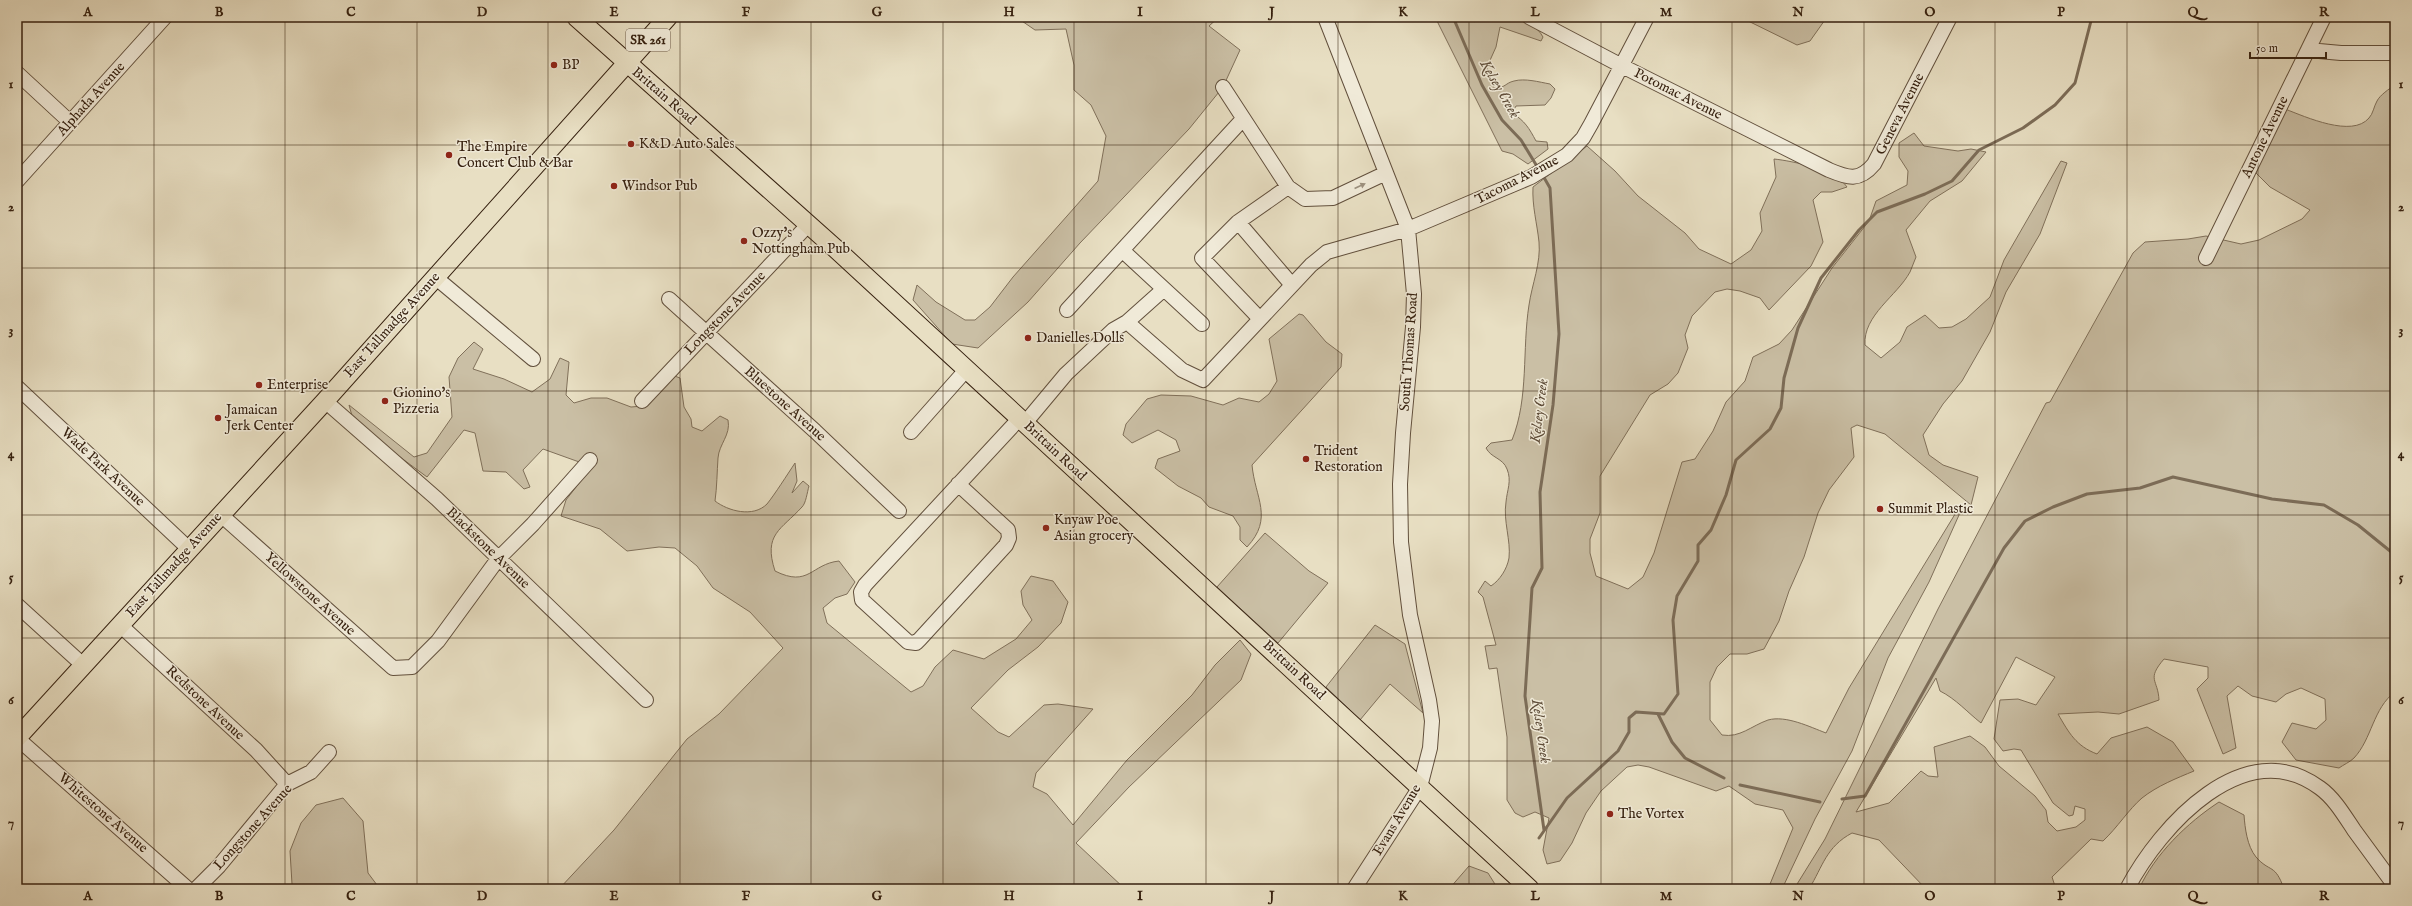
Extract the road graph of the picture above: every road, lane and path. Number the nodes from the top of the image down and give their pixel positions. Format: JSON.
{"nodes":[{"id":1,"x":165,"y":17,"type":"edge"},
{"id":2,"x":576,"y":17,"type":"edge"},
{"id":3,"x":668,"y":17,"type":"edge"},
{"id":4,"x":1325,"y":17,"type":"edge"},
{"id":5,"x":1529,"y":17,"type":"edge"},
{"id":6,"x":1647,"y":17,"type":"edge"},
{"id":7,"x":1950,"y":17,"type":"edge"},
{"id":8,"x":2324,"y":17,"type":"edge"},
{"id":9,"x":2308,"y":50,"type":"junction"},
{"id":10,"x":2395,"y":53,"type":"edge"},
{"id":11,"x":627,"y":64,"type":"junction"},
{"id":12,"x":1622,"y":66,"type":"junction"},
{"id":13,"x":17,"y":73,"type":"edge"},
{"id":14,"x":1223,"y":88,"type":"dead end"},
{"id":15,"x":1243,"y":119,"type":"junction"},
{"id":16,"x":70,"y":122,"type":"junction"},
{"id":17,"x":1829,"y":170,"type":"joint"},
{"id":18,"x":1386,"y":173,"type":"junction"},
{"id":19,"x":17,"y":181,"type":"edge"},
{"id":20,"x":1288,"y":187,"type":"junction"},
{"id":21,"x":1238,"y":222,"type":"junction"},
{"id":22,"x":808,"y":225,"type":"junction"},
{"id":23,"x":1408,"y":229,"type":"junction"},
{"id":24,"x":1123,"y":251,"type":"junction"},
{"id":25,"x":2206,"y":258,"type":"dead end"},
{"id":26,"x":435,"y":277,"type":"junction"},
{"id":27,"x":1292,"y":285,"type":"junction"},
{"id":28,"x":1164,"y":289,"type":"junction"},
{"id":29,"x":669,"y":299,"type":"dead end"},
{"id":30,"x":1067,"y":310,"type":"dead end"},
{"id":31,"x":1260,"y":319,"type":"junction"},
{"id":32,"x":1127,"y":322,"type":"junction"},
{"id":33,"x":1202,"y":324,"type":"dead end"},
{"id":34,"x":706,"y":333,"type":"junction"},
{"id":35,"x":534,"y":359,"type":"dead end"},
{"id":36,"x":966,"y":370,"type":"junction"},
{"id":37,"x":17,"y":387,"type":"edge"},
{"id":38,"x":325,"y":401,"type":"junction"},
{"id":39,"x":642,"y":401,"type":"dead end"},
{"id":40,"x":1022,"y":420,"type":"junction"},
{"id":41,"x":911,"y":432,"type":"dead end"},
{"id":42,"x":590,"y":460,"type":"dead end"},
{"id":43,"x":958,"y":484,"type":"junction"},
{"id":44,"x":899,"y":511,"type":"dead end"},
{"id":45,"x":220,"y":514,"type":"junction"},
{"id":46,"x":188,"y":548,"type":"junction"},
{"id":47,"x":498,"y":559,"type":"junction"},
{"id":48,"x":17,"y":605,"type":"edge"},
{"id":49,"x":120,"y":625,"type":"junction"},
{"id":50,"x":1414,"y":629,"type":"joint"},
{"id":51,"x":83,"y":665,"type":"junction"},
{"id":52,"x":646,"y":700,"type":"dead end"},
{"id":53,"x":17,"y":738,"type":"edge"},
{"id":54,"x":329,"y":752,"type":"dead end"},
{"id":55,"x":287,"y":784,"type":"junction"},
{"id":56,"x":1420,"y":787,"type":"junction"},
{"id":57,"x":2395,"y":886,"type":"edge"},
{"id":58,"x":188,"y":889,"type":"edge"},
{"id":59,"x":196,"y":889,"type":"edge"},
{"id":60,"x":1354,"y":889,"type":"edge"},
{"id":61,"x":1530,"y":889,"type":"edge"},
{"id":62,"x":2127,"y":889,"type":"edge"}],
"edges":[{"from":1,"to":16,"type":"street","name":"Alphada Avenue"},
{"from":2,"to":11,"type":"main road","name":"Brittain Road"},
{"from":3,"to":11,"type":"main road","name":"East Tallmadge Avenue","number":"SR 261"},
{"from":4,"to":18,"type":"street","name":"South Thomas Road"},
{"from":5,"to":12,"type":"street","name":"Potomac Avenue"},
{"from":6,"to":12,"type":"street","name":"Tacoma Avenue"},
{"from":7,"to":17,"type":"street","name":"Geneva Avenue"},
{"from":8,"to":9,"type":"street","name":"Antone Avenue"},
{"from":9,"to":10,"type":"street"},
{"from":9,"to":25,"type":"street","name":"Antone Avenue"},
{"from":11,"to":22,"type":"main road","name":"Brittain Road"},
{"from":11,"to":26,"type":"main road","name":"East Tallmadge Avenue","number":"SR 261"},
{"from":12,"to":17,"type":"street","name":"Potomac Avenue"},
{"from":12,"to":23,"type":"street","name":"Tacoma Avenue"},
{"from":13,"to":16,"type":"street"},
{"from":14,"to":15,"type":"street"},
{"from":15,"to":20,"type":"street"},
{"from":15,"to":24,"type":"street"},
{"from":16,"to":19,"type":"street","name":"Alphada Avenue"},
{"from":20,"to":18,"type":"street","one_way":true},
{"from":18,"to":23,"type":"street","name":"South Thomas Road"},
{"from":20,"to":21,"type":"street"},
{"from":21,"to":27,"type":"street"},
{"from":21,"to":31,"type":"street"},
{"from":22,"to":34,"type":"street","name":"Longstone Avenue"},
{"from":22,"to":36,"type":"main road","name":"Brittain Road"},
{"from":23,"to":27,"type":"street","name":"Tacoma Avenue"},
{"from":23,"to":50,"type":"street","name":"South Thomas Road"},
{"from":24,"to":28,"type":"street"},
{"from":24,"to":30,"type":"street"},
{"from":26,"to":35,"type":"street"},
{"from":26,"to":38,"type":"main road","name":"East Tallmadge Avenue","number":"SR 261"},
{"from":27,"to":31,"type":"street","name":"Tacoma Avenue"},
{"from":28,"to":32,"type":"street"},
{"from":28,"to":33,"type":"street"},
{"from":29,"to":34,"type":"street","name":"Bluestone Avenue"},
{"from":31,"to":32,"type":"street","name":"Tacoma Avenue"},
{"from":32,"to":40,"type":"street"},
{"from":34,"to":39,"type":"street","name":"Longstone Avenue"},
{"from":34,"to":44,"type":"street","name":"Bluestone Avenue"},
{"from":36,"to":40,"type":"main road","name":"Brittain Road"},
{"from":36,"to":41,"type":"street"},
{"from":37,"to":46,"type":"street","name":"Wade Park Avenue"},
{"from":38,"to":45,"type":"main road","name":"East Tallmadge Avenue","number":"SR 261"},
{"from":38,"to":47,"type":"street","name":"Blackstone Avenue"},
{"from":40,"to":43,"type":"street"},
{"from":40,"to":56,"type":"main road","name":"Brittain Road"},
{"from":42,"to":47,"type":"street"},
{"from":43,"to":43,"type":"street"},
{"from":45,"to":46,"type":"main road","name":"East Tallmadge Avenue","number":"SR 261"},
{"from":45,"to":47,"type":"street","name":"Yellowstone Avenue"},
{"from":46,"to":49,"type":"main road","name":"East Tallmadge Avenue","number":"SR 261"},
{"from":47,"to":52,"type":"street","name":"Blackstone Avenue"},
{"from":48,"to":51,"type":"street"},
{"from":49,"to":51,"type":"main road","name":"East Tallmadge Avenue","number":"SR 261"},
{"from":49,"to":55,"type":"street","name":"Redstone Avenue"},
{"from":50,"to":56,"type":"street","name":"Evans Avenue"},
{"from":51,"to":53,"type":"main road","name":"East Tallmadge Avenue","number":"SR 261"},
{"from":53,"to":58,"type":"street","name":"Whitestone Avenue"},
{"from":54,"to":55,"type":"street","name":"Longstone Avenue"},
{"from":55,"to":59,"type":"street","name":"Longstone Avenue"},
{"from":56,"to":60,"type":"street","name":"Evans Avenue"},
{"from":56,"to":61,"type":"main road","name":"Brittain Road"},
{"from":57,"to":62,"type":"street"}]}
